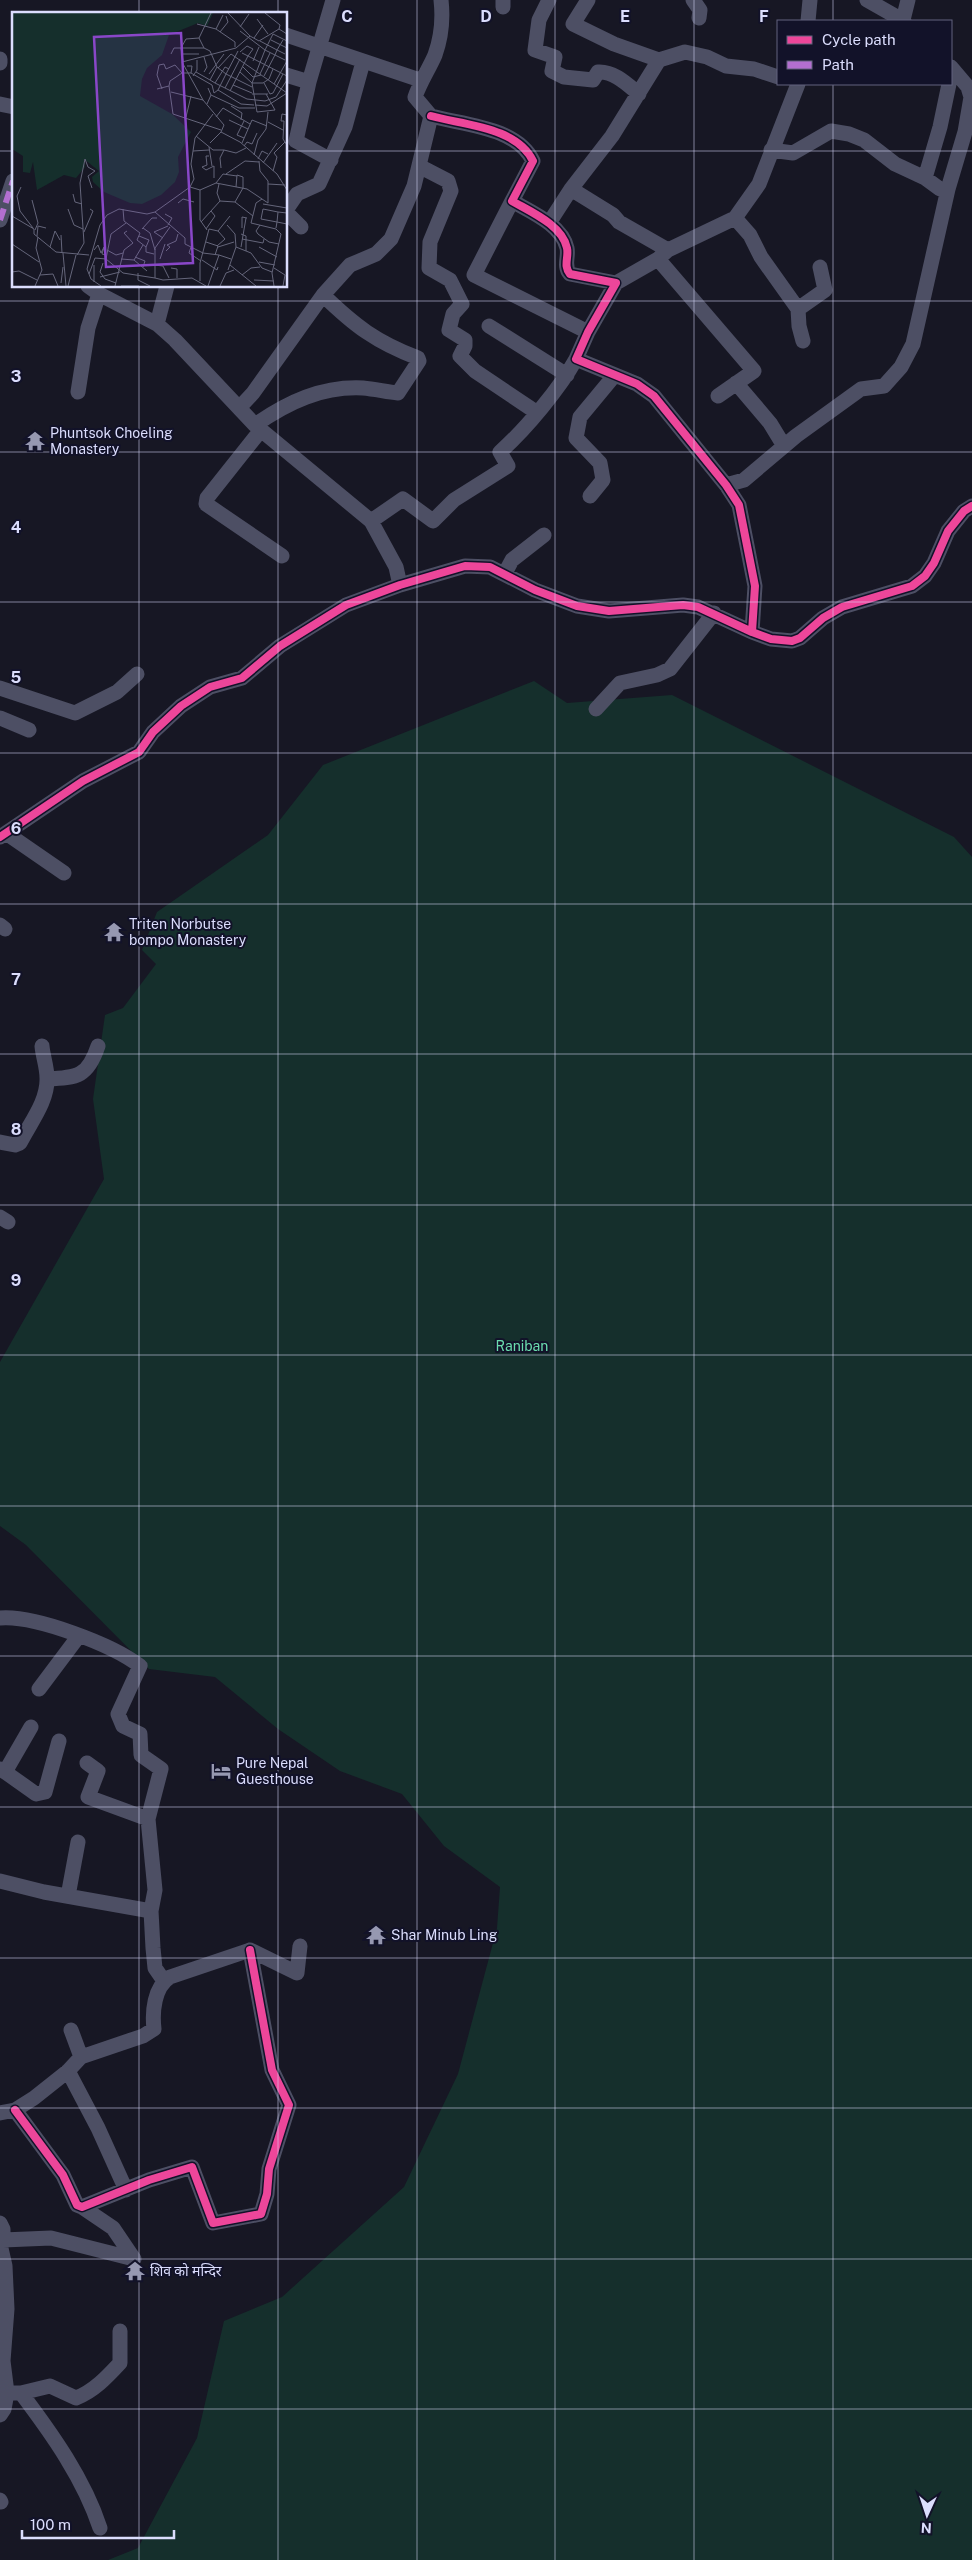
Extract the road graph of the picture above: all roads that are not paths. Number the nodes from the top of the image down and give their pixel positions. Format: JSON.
{"nodes":[{"id":1,"x":333,"y":0,"type":"edge"},
{"id":2,"x":549,"y":0,"type":"edge"},
{"id":3,"x":588,"y":0,"type":"edge"},
{"id":4,"x":693,"y":0,"type":"edge"},
{"id":5,"x":810,"y":0,"type":"edge"},
{"id":6,"x":867,"y":0,"type":"edge"},
{"id":7,"x":908,"y":0,"type":"edge"},
{"id":8,"x":437,"y":1,"type":"edge"},
{"id":9,"x":699,"y":18,"type":"dead end"},
{"id":10,"x":808,"y":20,"type":"edge"},
{"id":11,"x":904,"y":20,"type":"edge"},
{"id":12,"x":288,"y":36,"type":"edge"},
{"id":13,"x":321,"y":46,"type":"junction"},
{"id":14,"x":659,"y":60,"type":"junction"},
{"id":15,"x":363,"y":62,"type":"junction"},
{"id":16,"x":952,"y":75,"type":"edge"},
{"id":17,"x":288,"y":76,"type":"edge"},
{"id":18,"x":777,"y":76,"type":"edge"},
{"id":19,"x":420,"y":80,"type":"junction"},
{"id":20,"x":309,"y":82,"type":"junction"},
{"id":21,"x":797,"y":85,"type":"edge"},
{"id":22,"x":949,"y":85,"type":"edge"},
{"id":23,"x":970,"y":86,"type":"edge"},
{"id":24,"x":639,"y":94,"type":"junction"},
{"id":25,"x":431,"y":116,"type":"junction"},
{"id":26,"x":969,"y":133,"type":"edge"},
{"id":27,"x":291,"y":141,"type":"edge"},
{"id":28,"x":771,"y":150,"type":"junction"},
{"id":29,"x":331,"y":160,"type":"junction"},
{"id":30,"x":420,"y":166,"type":"junction"},
{"id":31,"x":925,"y":178,"type":"junction"},
{"id":32,"x":12,"y":187,"type":"edge"},
{"id":33,"x":571,"y":189,"type":"junction"},
{"id":34,"x":948,"y":189,"type":"junction"},
{"id":35,"x":512,"y":201,"type":"junction"},
{"id":36,"x":288,"y":209,"type":"edge"},
{"id":37,"x":288,"y":213,"type":"edge"},
{"id":38,"x":735,"y":218,"type":"junction"},
{"id":39,"x":0,"y":220,"type":"edge"},
{"id":40,"x":549,"y":223,"type":"junction"},
{"id":41,"x":301,"y":227,"type":"dead end"},
{"id":42,"x":663,"y":255,"type":"junction"},
{"id":43,"x":820,"y":267,"type":"dead end"},
{"id":44,"x":616,"y":283,"type":"junction"},
{"id":45,"x":166,"y":288,"type":"edge"},
{"id":46,"x":93,"y":290,"type":"edge"},
{"id":47,"x":323,"y":295,"type":"junction"},
{"id":48,"x":798,"y":309,"type":"junction"},
{"id":49,"x":157,"y":324,"type":"junction"},
{"id":50,"x":489,"y":326,"type":"dead end"},
{"id":51,"x":588,"y":332,"type":"junction"},
{"id":52,"x":803,"y":341,"type":"dead end"},
{"id":53,"x":576,"y":359,"type":"junction"},
{"id":54,"x":567,"y":375,"type":"junction"},
{"id":55,"x":614,"y":376,"type":"junction"},
{"id":56,"x":736,"y":383,"type":"junction"},
{"id":57,"x":78,"y":392,"type":"dead end"},
{"id":58,"x":718,"y":396,"type":"dead end"},
{"id":59,"x":240,"y":408,"type":"junction"},
{"id":60,"x":536,"y":412,"type":"junction"},
{"id":61,"x":258,"y":428,"type":"junction"},
{"id":62,"x":784,"y":446,"type":"junction"},
{"id":63,"x":726,"y":485,"type":"junction"},
{"id":64,"x":590,"y":496,"type":"dead end"},
{"id":65,"x":972,"y":506,"type":"edge"},
{"id":66,"x":371,"y":521,"type":"junction"},
{"id":67,"x":544,"y":535,"type":"dead end"},
{"id":68,"x":282,"y":556,"type":"dead end"},
{"id":69,"x":505,"y":573,"type":"junction"},
{"id":70,"x":400,"y":585,"type":"junction"},
{"id":71,"x":714,"y":613,"type":"junction"},
{"id":72,"x":752,"y":632,"type":"junction"},
{"id":73,"x":137,"y":674,"type":"dead end"},
{"id":74,"x":0,"y":688,"type":"edge"},
{"id":75,"x":596,"y":709,"type":"dead end"},
{"id":76,"x":0,"y":718,"type":"edge"},
{"id":77,"x":29,"y":730,"type":"dead end"},
{"id":78,"x":3,"y":835,"type":"edge"},
{"id":79,"x":64,"y":873,"type":"dead end"},
{"id":80,"x":42,"y":1046,"type":"dead end"},
{"id":81,"x":98,"y":1046,"type":"dead end"},
{"id":82,"x":47,"y":1079,"type":"junction"},
{"id":83,"x":0,"y":1142,"type":"edge"},
{"id":84,"x":0,"y":1618,"type":"edge"},
{"id":85,"x":78,"y":1637,"type":"junction"},
{"id":86,"x":39,"y":1689,"type":"dead end"},
{"id":87,"x":31,"y":1727,"type":"dead end"},
{"id":88,"x":59,"y":1741,"type":"dead end"},
{"id":89,"x":87,"y":1763,"type":"dead end"},
{"id":90,"x":2,"y":1771,"type":"edge"},
{"id":91,"x":148,"y":1819,"type":"junction"},
{"id":92,"x":78,"y":1842,"type":"dead end"},
{"id":93,"x":0,"y":1881,"type":"edge"},
{"id":94,"x":68,"y":1896,"type":"junction"},
{"id":95,"x":151,"y":1911,"type":"junction"},
{"id":96,"x":300,"y":1946,"type":"dead end"},
{"id":97,"x":250,"y":1950,"type":"junction"},
{"id":98,"x":164,"y":1982,"type":"junction"},
{"id":99,"x":70,"y":2030,"type":"dead end"},
{"id":100,"x":81,"y":2057,"type":"junction"},
{"id":101,"x":68,"y":2071,"type":"junction"},
{"id":102,"x":15,"y":2110,"type":"junction"},
{"id":103,"x":0,"y":2113,"type":"edge"},
{"id":104,"x":126,"y":2190,"type":"junction"},
{"id":105,"x":82,"y":2207,"type":"junction"},
{"id":106,"x":0,"y":2223,"type":"edge"},
{"id":107,"x":1,"y":2243,"type":"edge"},
{"id":108,"x":3,"y":2323,"type":"edge"},
{"id":109,"x":120,"y":2331,"type":"dead end"},
{"id":110,"x":9,"y":2395,"type":"edge"},
{"id":111,"x":0,"y":2415,"type":"edge"},
{"id":112,"x":100,"y":2528,"type":"dead end"}],
"edges":[{"from":1,"to":13,"type":"street"},
{"from":2,"to":24,"type":"street"},
{"from":3,"to":14,"type":"street"},
{"from":4,"to":9,"type":"street"},
{"from":5,"to":10,"type":"street"},
{"from":6,"to":11,"type":"street"},
{"from":7,"to":11,"type":"street"},
{"from":8,"to":19,"type":"street"},
{"from":12,"to":13,"type":"street"},
{"from":13,"to":15,"type":"street"},
{"from":13,"to":20,"type":"street"},
{"from":14,"to":18,"type":"street"},
{"from":14,"to":24,"type":"street"},
{"from":15,"to":19,"type":"street"},
{"from":15,"to":29,"type":"street"},
{"from":16,"to":23,"type":"street"},
{"from":17,"to":20,"type":"street"},
{"from":19,"to":25,"type":"street"},
{"from":20,"to":27,"type":"street"},
{"from":21,"to":28,"type":"street"},
{"from":22,"to":31,"type":"street"},
{"from":23,"to":26,"type":"street"},
{"from":24,"to":33,"type":"street"},
{"from":25,"to":30,"type":"street"},
{"from":25,"to":35,"type":"street"},
{"from":26,"to":34,"type":"street"},
{"from":27,"to":29,"type":"street"},
{"from":28,"to":31,"type":"street"},
{"from":28,"to":38,"type":"street"},
{"from":29,"to":36,"type":"street"},
{"from":30,"to":47,"type":"street"},
{"from":30,"to":60,"type":"street"},
{"from":31,"to":34,"type":"street"},
{"from":32,"to":39,"type":"street"},
{"from":33,"to":40,"type":"street"},
{"from":33,"to":42,"type":"street"},
{"from":34,"to":62,"type":"street"},
{"from":35,"to":40,"type":"street"},
{"from":35,"to":51,"type":"street"},
{"from":37,"to":41,"type":"street"},
{"from":38,"to":42,"type":"street"},
{"from":38,"to":48,"type":"street"},
{"from":40,"to":44,"type":"street"},
{"from":42,"to":44,"type":"street"},
{"from":42,"to":56,"type":"street"},
{"from":43,"to":48,"type":"street"},
{"from":44,"to":51,"type":"street"},
{"from":45,"to":49,"type":"street"},
{"from":46,"to":49,"type":"street"},
{"from":46,"to":57,"type":"street"},
{"from":47,"to":59,"type":"street"},
{"from":47,"to":61,"type":"street"},
{"from":48,"to":52,"type":"street"},
{"from":49,"to":59,"type":"street"},
{"from":50,"to":54,"type":"street"},
{"from":51,"to":53,"type":"street"},
{"from":53,"to":54,"type":"street"},
{"from":53,"to":55,"type":"street"},
{"from":54,"to":60,"type":"street"},
{"from":55,"to":63,"type":"street"},
{"from":55,"to":64,"type":"street"},
{"from":56,"to":58,"type":"street"},
{"from":56,"to":62,"type":"street"},
{"from":59,"to":61,"type":"street"},
{"from":60,"to":66,"type":"street"},
{"from":61,"to":66,"type":"street"},
{"from":61,"to":68,"type":"street"},
{"from":62,"to":63,"type":"street"},
{"from":63,"to":72,"type":"street"},
{"from":65,"to":72,"type":"street"},
{"from":66,"to":70,"type":"street"},
{"from":67,"to":69,"type":"street"},
{"from":69,"to":70,"type":"street"},
{"from":69,"to":71,"type":"street"},
{"from":70,"to":78,"type":"street"},
{"from":71,"to":72,"type":"street"},
{"from":71,"to":75,"type":"street"},
{"from":73,"to":74,"type":"street"},
{"from":76,"to":77,"type":"street"},
{"from":78,"to":79,"type":"street"},
{"from":80,"to":82,"type":"street"},
{"from":81,"to":82,"type":"street"},
{"from":82,"to":83,"type":"street"},
{"from":84,"to":85,"type":"street"},
{"from":85,"to":86,"type":"street"},
{"from":85,"to":91,"type":"street"},
{"from":87,"to":90,"type":"street"},
{"from":88,"to":90,"type":"street"},
{"from":89,"to":91,"type":"street"},
{"from":91,"to":95,"type":"street"},
{"from":92,"to":94,"type":"street"},
{"from":93,"to":94,"type":"street"},
{"from":94,"to":95,"type":"street"},
{"from":95,"to":98,"type":"street"},
{"from":96,"to":97,"type":"street"},
{"from":97,"to":98,"type":"street"},
{"from":97,"to":104,"type":"street"},
{"from":98,"to":100,"type":"street"},
{"from":99,"to":100,"type":"street"},
{"from":100,"to":101,"type":"street"},
{"from":101,"to":102,"type":"street"},
{"from":101,"to":104,"type":"street"},
{"from":102,"to":103,"type":"street"},
{"from":102,"to":105,"type":"street"},
{"from":104,"to":105,"type":"street"},
{"from":105,"to":107,"type":"street"},
{"from":106,"to":107,"type":"street"},
{"from":107,"to":108,"type":"street"},
{"from":108,"to":110,"type":"street"},
{"from":109,"to":110,"type":"street"},
{"from":110,"to":111,"type":"street"},
{"from":110,"to":112,"type":"street"}]}
